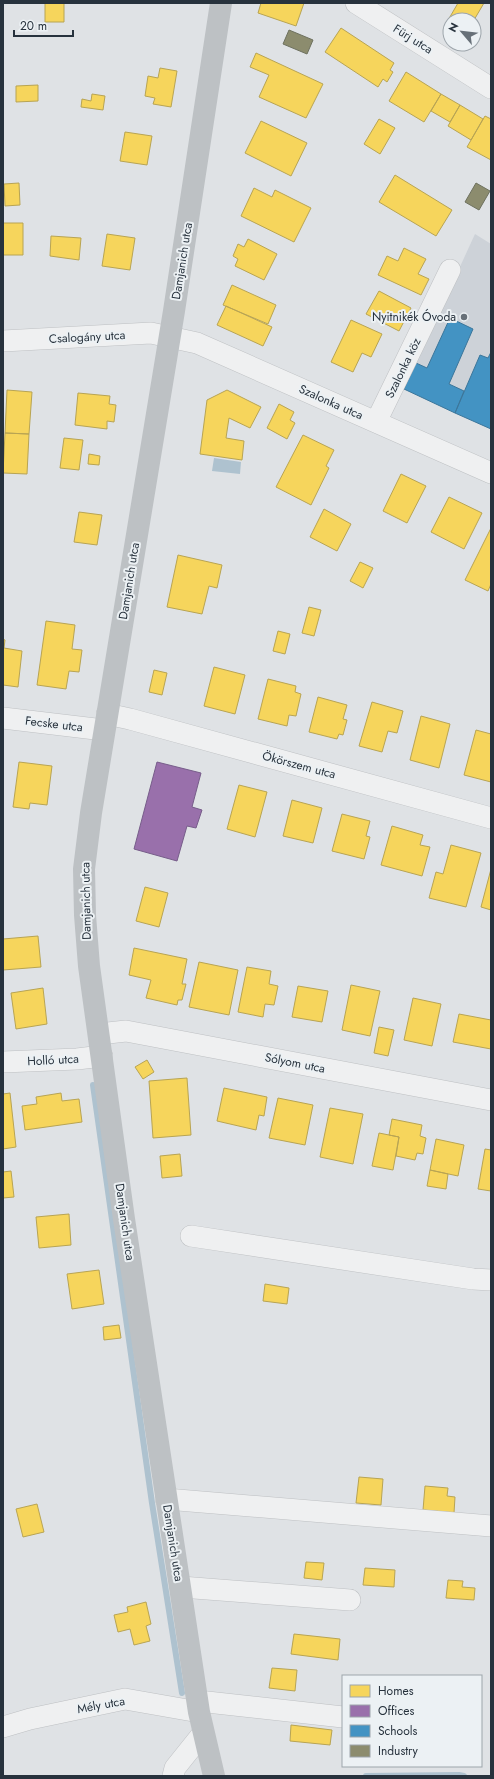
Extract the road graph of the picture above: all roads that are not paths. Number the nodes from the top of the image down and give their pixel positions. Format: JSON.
{"nodes":[{"id":1,"x":221,"y":3,"type":"edge"},
{"id":2,"x":356,"y":3,"type":"edge"},
{"id":3,"x":491,"y":88,"type":"edge"},
{"id":4,"x":450,"y":270,"type":"dead end"},
{"id":5,"x":170,"y":336,"type":"junction"},
{"id":6,"x":3,"y":342,"type":"edge"},
{"id":7,"x":376,"y":422,"type":"junction"},
{"id":8,"x":491,"y":473,"type":"edge"},
{"id":9,"x":3,"y":718,"type":"edge"},
{"id":10,"x":106,"y":722,"type":"junction"},
{"id":11,"x":491,"y":818,"type":"edge"},
{"id":12,"x":99,"y":1034,"type":"junction"},
{"id":13,"x":102,"y":1056,"type":"junction"},
{"id":14,"x":3,"y":1062,"type":"edge"},
{"id":15,"x":491,"y":1100,"type":"edge"},
{"id":16,"x":191,"y":1236,"type":"dead end"},
{"id":17,"x":491,"y":1280,"type":"edge"},
{"id":18,"x":166,"y":1499,"type":"junction"},
{"id":19,"x":491,"y":1526,"type":"edge"},
{"id":20,"x":180,"y":1587,"type":"junction"},
{"id":21,"x":350,"y":1600,"type":"dead end"},
{"id":22,"x":198,"y":1706,"type":"junction"},
{"id":23,"x":342,"y":1717,"type":"edge"},
{"id":24,"x":3,"y":1727,"type":"edge"},
{"id":25,"x":203,"y":1733,"type":"junction"},
{"id":26,"x":173,"y":1776,"type":"edge"},
{"id":27,"x":214,"y":1776,"type":"edge"}],
"edges":[{"from":1,"to":5,"type":"main road","name":"Damjanich utca"},
{"from":2,"to":3,"type":"street","name":"Fürj utca"},
{"from":4,"to":7,"type":"street","name":"Szalonka köz"},
{"from":5,"to":6,"type":"street","name":"Csalogány utca"},
{"from":5,"to":7,"type":"street","name":"Szalonka utca"},
{"from":5,"to":10,"type":"main road","name":"Damjanich utca"},
{"from":7,"to":8,"type":"street","name":"Szalonka utca"},
{"from":9,"to":10,"type":"street","name":"Fecske utca"},
{"from":10,"to":11,"type":"street","name":"Ökörszem utca"},
{"from":10,"to":12,"type":"main road","name":"Damjanich utca"},
{"from":12,"to":13,"type":"main road","name":"Damjanich utca"},
{"from":12,"to":15,"type":"street","name":"Sólyom utca"},
{"from":13,"to":14,"type":"street","name":"Holló utca"},
{"from":13,"to":18,"type":"main road","name":"Damjanich utca"},
{"from":16,"to":17,"type":"street"},
{"from":18,"to":19,"type":"street"},
{"from":18,"to":20,"type":"main road","name":"Damjanich utca"},
{"from":20,"to":21,"type":"street"},
{"from":20,"to":22,"type":"main road","name":"Damjanich utca"},
{"from":22,"to":23,"type":"street","name":"Mély utca"},
{"from":22,"to":24,"type":"street","name":"Mély utca"},
{"from":22,"to":25,"type":"main road","name":"Damjanich utca"},
{"from":25,"to":26,"type":"street"},
{"from":25,"to":27,"type":"main road","name":"Damjanich utca"}]}
